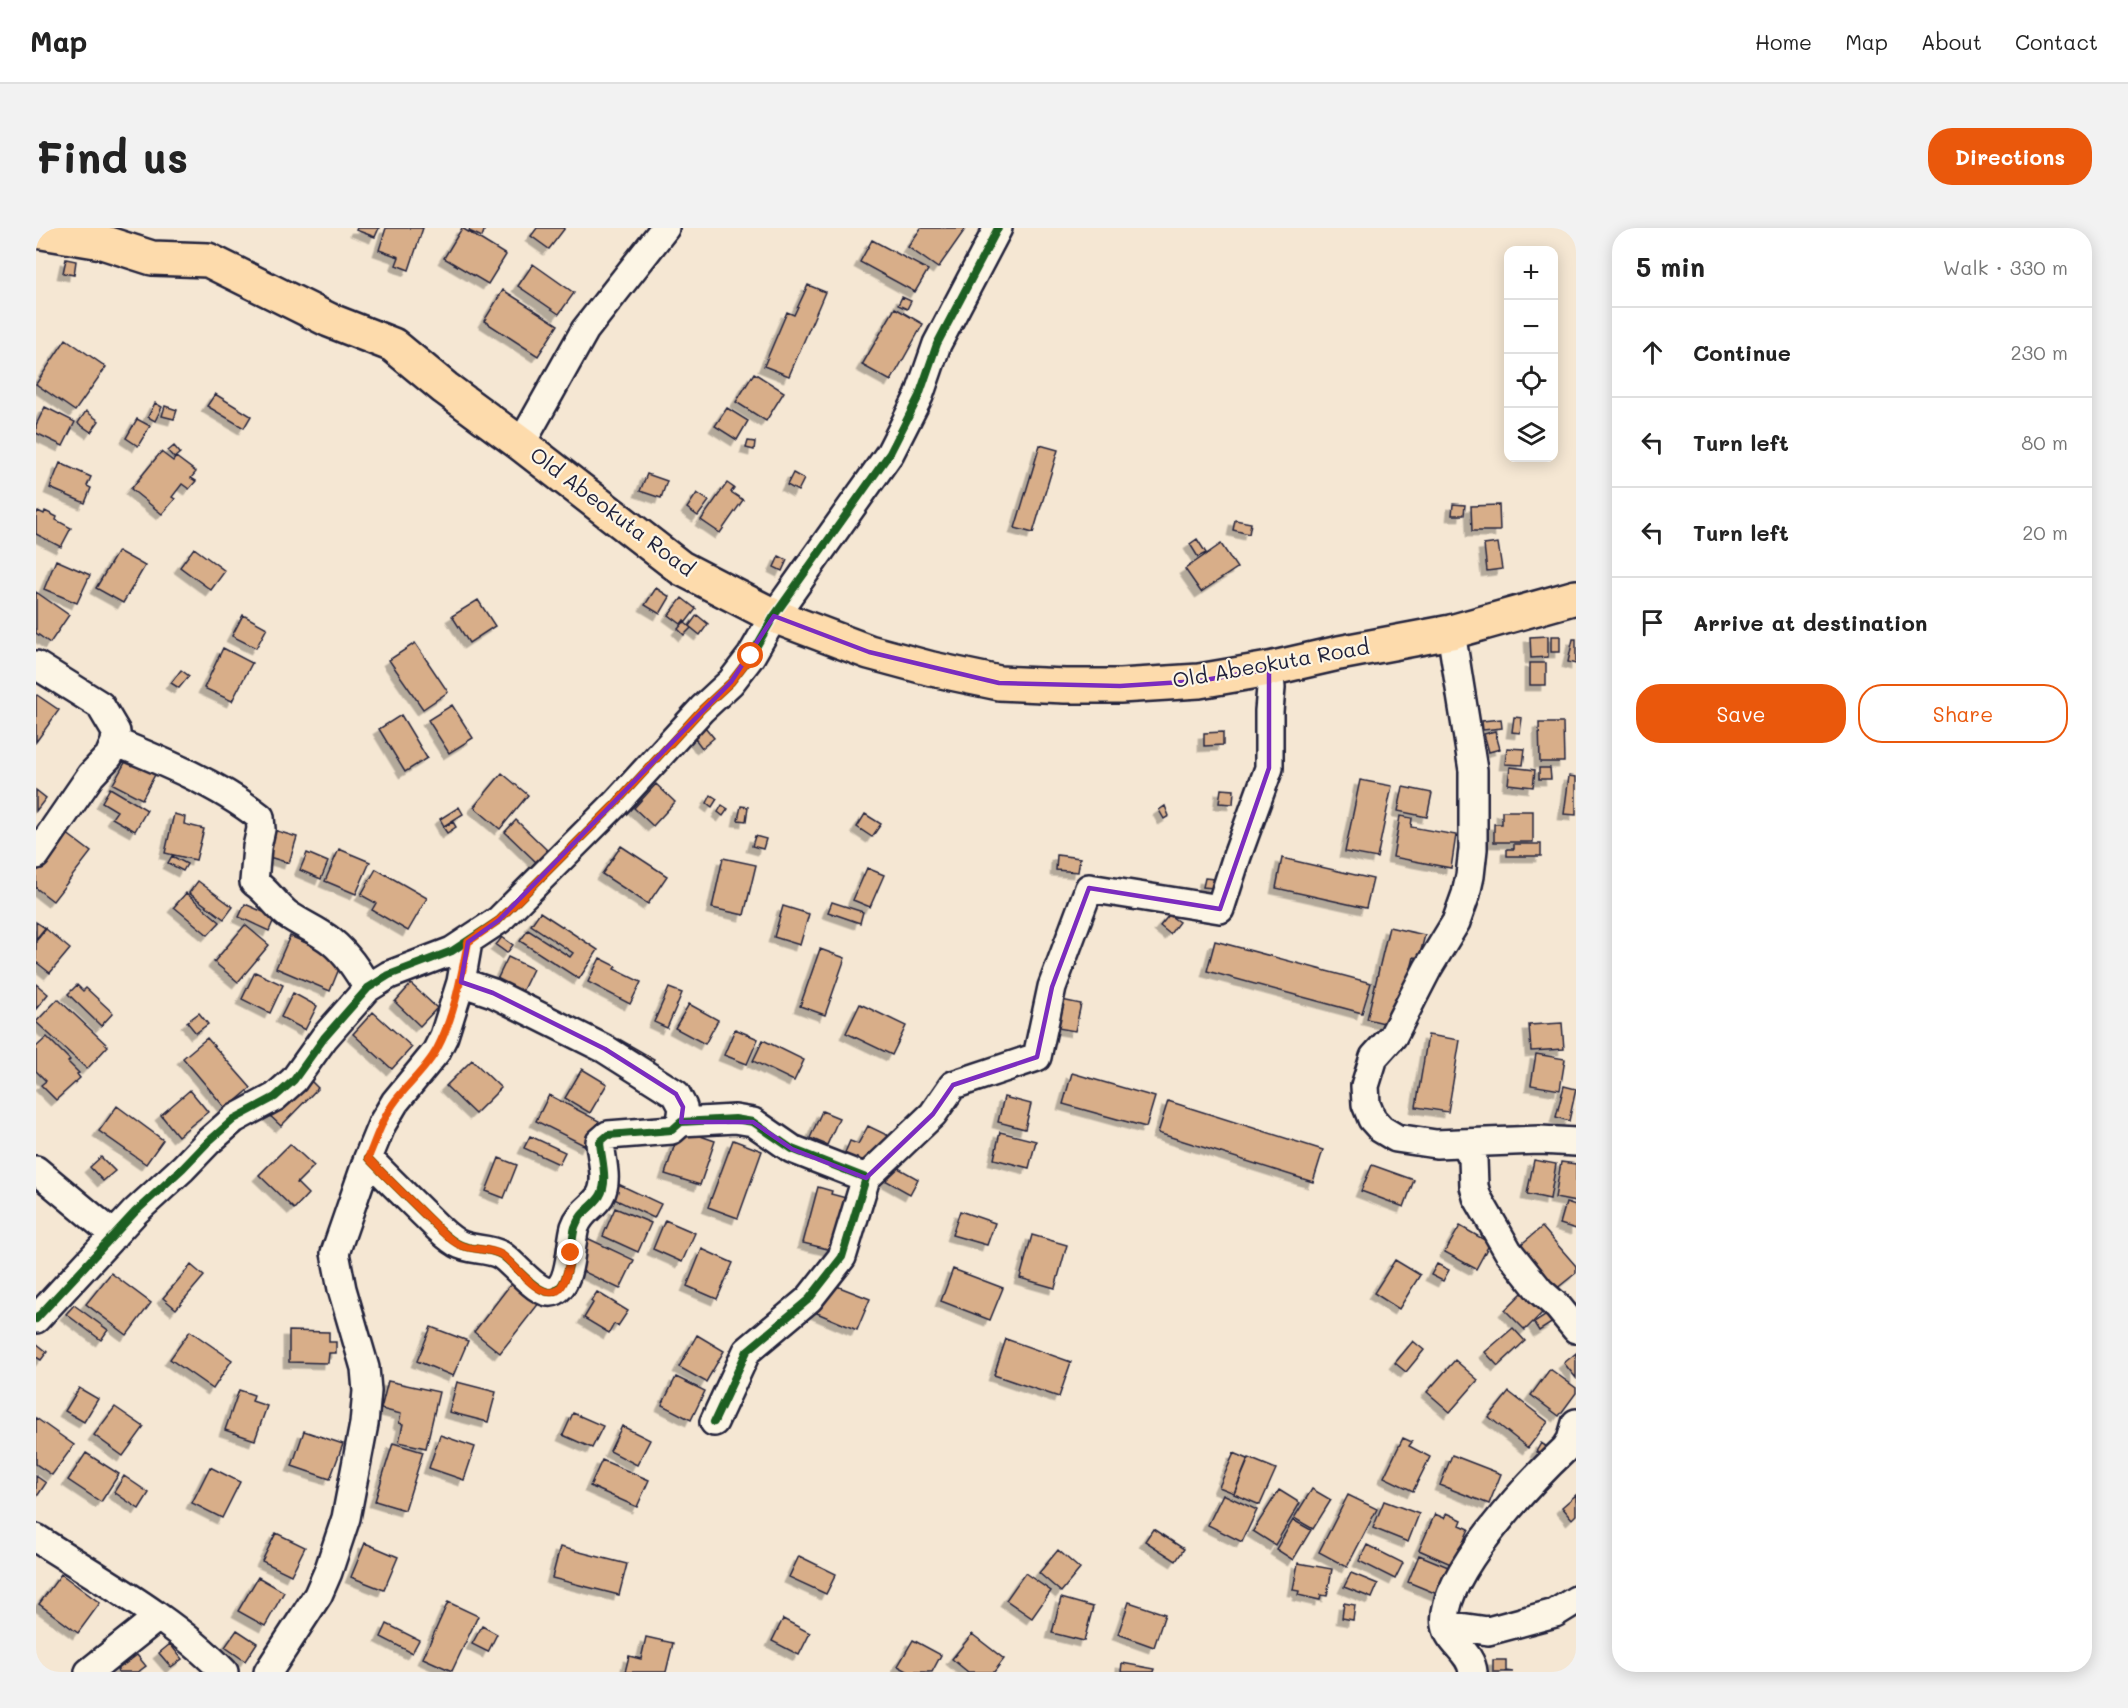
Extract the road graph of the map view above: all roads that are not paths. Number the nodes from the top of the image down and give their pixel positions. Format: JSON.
{"nodes":[{"id":1,"x":665,"y":228,"type":"edge"},
{"id":2,"x":998,"y":228,"type":"edge"},
{"id":3,"x":36,"y":231,"type":"edge"},
{"id":4,"x":522,"y":444,"type":"junction"},
{"id":5,"x":1576,"y":597,"type":"edge"},
{"id":6,"x":774,"y":616,"type":"junction"},
{"id":7,"x":1451,"y":632,"type":"junction"},
{"id":8,"x":36,"y":665,"type":"edge"},
{"id":9,"x":1269,"y":669,"type":"junction"},
{"id":10,"x":115,"y":742,"type":"junction"},
{"id":11,"x":36,"y":855,"type":"edge"},
{"id":12,"x":468,"y":942,"type":"junction"},
{"id":13,"x":460,"y":982,"type":"junction"},
{"id":14,"x":368,"y":988,"type":"junction"},
{"id":15,"x":681,"y":1122,"type":"junction"},
{"id":16,"x":1576,"y":1142,"type":"edge"},
{"id":17,"x":1460,"y":1143,"type":"junction"},
{"id":18,"x":368,"y":1158,"type":"junction"},
{"id":19,"x":36,"y":1170,"type":"edge"},
{"id":20,"x":866,"y":1178,"type":"junction"},
{"id":21,"x":114,"y":1235,"type":"junction"},
{"id":22,"x":36,"y":1319,"type":"edge"},
{"id":23,"x":1576,"y":1329,"type":"edge"},
{"id":24,"x":714,"y":1422,"type":"dead end"},
{"id":25,"x":1576,"y":1423,"type":"edge"},
{"id":26,"x":36,"y":1538,"type":"edge"},
{"id":27,"x":1576,"y":1600,"type":"edge"},
{"id":28,"x":158,"y":1617,"type":"junction"},
{"id":29,"x":1446,"y":1625,"type":"junction"},
{"id":30,"x":89,"y":1672,"type":"edge"},
{"id":31,"x":224,"y":1672,"type":"edge"},
{"id":32,"x":268,"y":1672,"type":"edge"},
{"id":33,"x":1473,"y":1672,"type":"edge"}],
"edges":[{"from":1,"to":4,"type":"street"},
{"from":2,"to":6,"type":"street"},
{"from":3,"to":4,"type":"highway","name":"Old Abeokuta Road"},
{"from":4,"to":6,"type":"highway","name":"Old Abeokuta Road"},
{"from":5,"to":7,"type":"highway","name":"Old Abeokuta Road"},
{"from":6,"to":9,"type":"highway","name":"Old Abeokuta Road"},
{"from":6,"to":12,"type":"street"},
{"from":7,"to":9,"type":"highway","name":"Old Abeokuta Road"},
{"from":7,"to":17,"type":"street"},
{"from":8,"to":10,"type":"street"},
{"from":9,"to":20,"type":"street"},
{"from":10,"to":11,"type":"street"},
{"from":10,"to":14,"type":"street"},
{"from":12,"to":13,"type":"street"},
{"from":12,"to":14,"type":"street"},
{"from":13,"to":15,"type":"street"},
{"from":13,"to":18,"type":"street"},
{"from":14,"to":21,"type":"street"},
{"from":15,"to":18,"type":"street"},
{"from":15,"to":20,"type":"street"},
{"from":16,"to":17,"type":"street"},
{"from":17,"to":23,"type":"street"},
{"from":18,"to":32,"type":"street"},
{"from":19,"to":21,"type":"street"},
{"from":20,"to":24,"type":"street"},
{"from":21,"to":22,"type":"street"},
{"from":25,"to":29,"type":"street"},
{"from":26,"to":28,"type":"street"},
{"from":27,"to":29,"type":"street"},
{"from":28,"to":30,"type":"street"},
{"from":28,"to":31,"type":"street"},
{"from":29,"to":33,"type":"street"}]}
